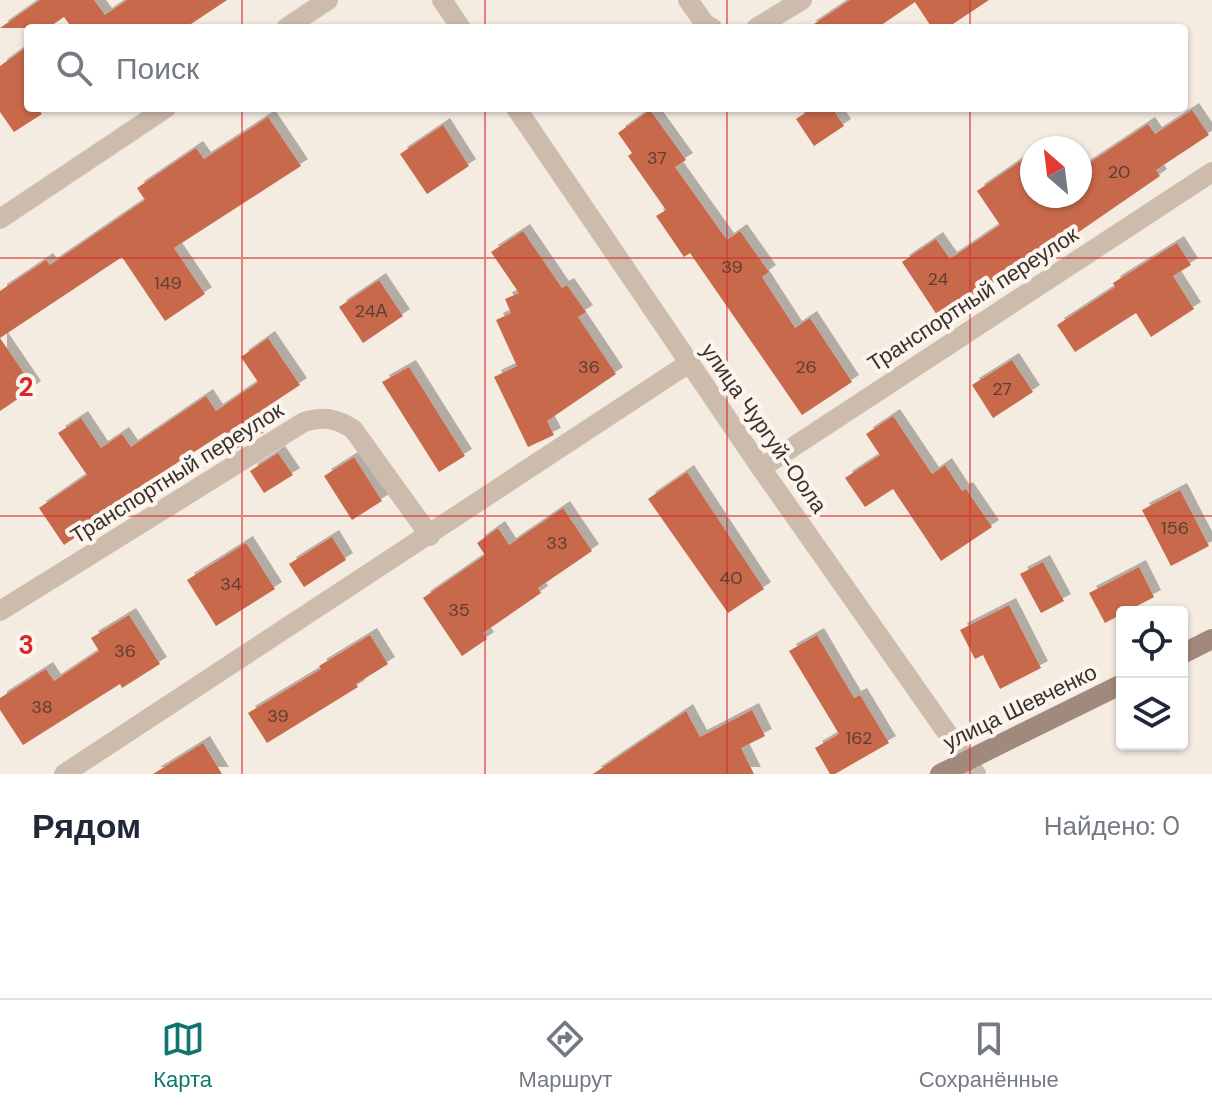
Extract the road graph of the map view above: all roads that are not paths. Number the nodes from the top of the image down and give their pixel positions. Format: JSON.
{"nodes":[{"id":1,"x":328,"y":0,"type":"edge"},
{"id":2,"x":442,"y":0,"type":"edge"},
{"id":3,"x":688,"y":0,"type":"edge"},
{"id":4,"x":802,"y":0,"type":"edge"},
{"id":5,"x":292,"y":24,"type":"edge"},
{"id":6,"x":458,"y":24,"type":"edge"},
{"id":7,"x":705,"y":24,"type":"edge"},
{"id":8,"x":763,"y":24,"type":"edge"},
{"id":9,"x":160,"y":112,"type":"edge"},
{"id":10,"x":519,"y":112,"type":"edge"},
{"id":11,"x":1212,"y":172,"type":"edge"},
{"id":12,"x":0,"y":219,"type":"edge"},
{"id":13,"x":689,"y":363,"type":"junction"},
{"id":14,"x":761,"y":468,"type":"junction"},
{"id":15,"x":430,"y":536,"type":"junction"},
{"id":16,"x":0,"y":611,"type":"edge"},
{"id":17,"x":1212,"y":639,"type":"edge"},
{"id":18,"x":1188,"y":651,"type":"edge"},
{"id":19,"x":1116,"y":687,"type":"edge"},
{"id":20,"x":972,"y":767,"type":"edge"},
{"id":21,"x":64,"y":774,"type":"edge"},
{"id":22,"x":940,"y":774,"type":"edge"}],
"edges":[{"from":1,"to":5,"type":"street"},
{"from":2,"to":6,"type":"street"},
{"from":3,"to":7,"type":"street"},
{"from":4,"to":8,"type":"street"},
{"from":9,"to":12,"type":"street"},
{"from":10,"to":13,"type":"street","name":"улица Чургуй-Оола"},
{"from":11,"to":14,"type":"street","name":"Транспортный переулок"},
{"from":13,"to":14,"type":"street","name":"улица Чургуй-Оола"},
{"from":13,"to":15,"type":"street"},
{"from":14,"to":20,"type":"street","name":"улица Чургуй-Оола"},
{"from":15,"to":16,"type":"street","name":"Транспортный переулок"},
{"from":15,"to":21,"type":"street"},
{"from":17,"to":18,"type":"street"},
{"from":19,"to":20,"type":"street","name":"улица Шевченко"},
{"from":20,"to":22,"type":"street","name":"улица Шевченко"}]}
